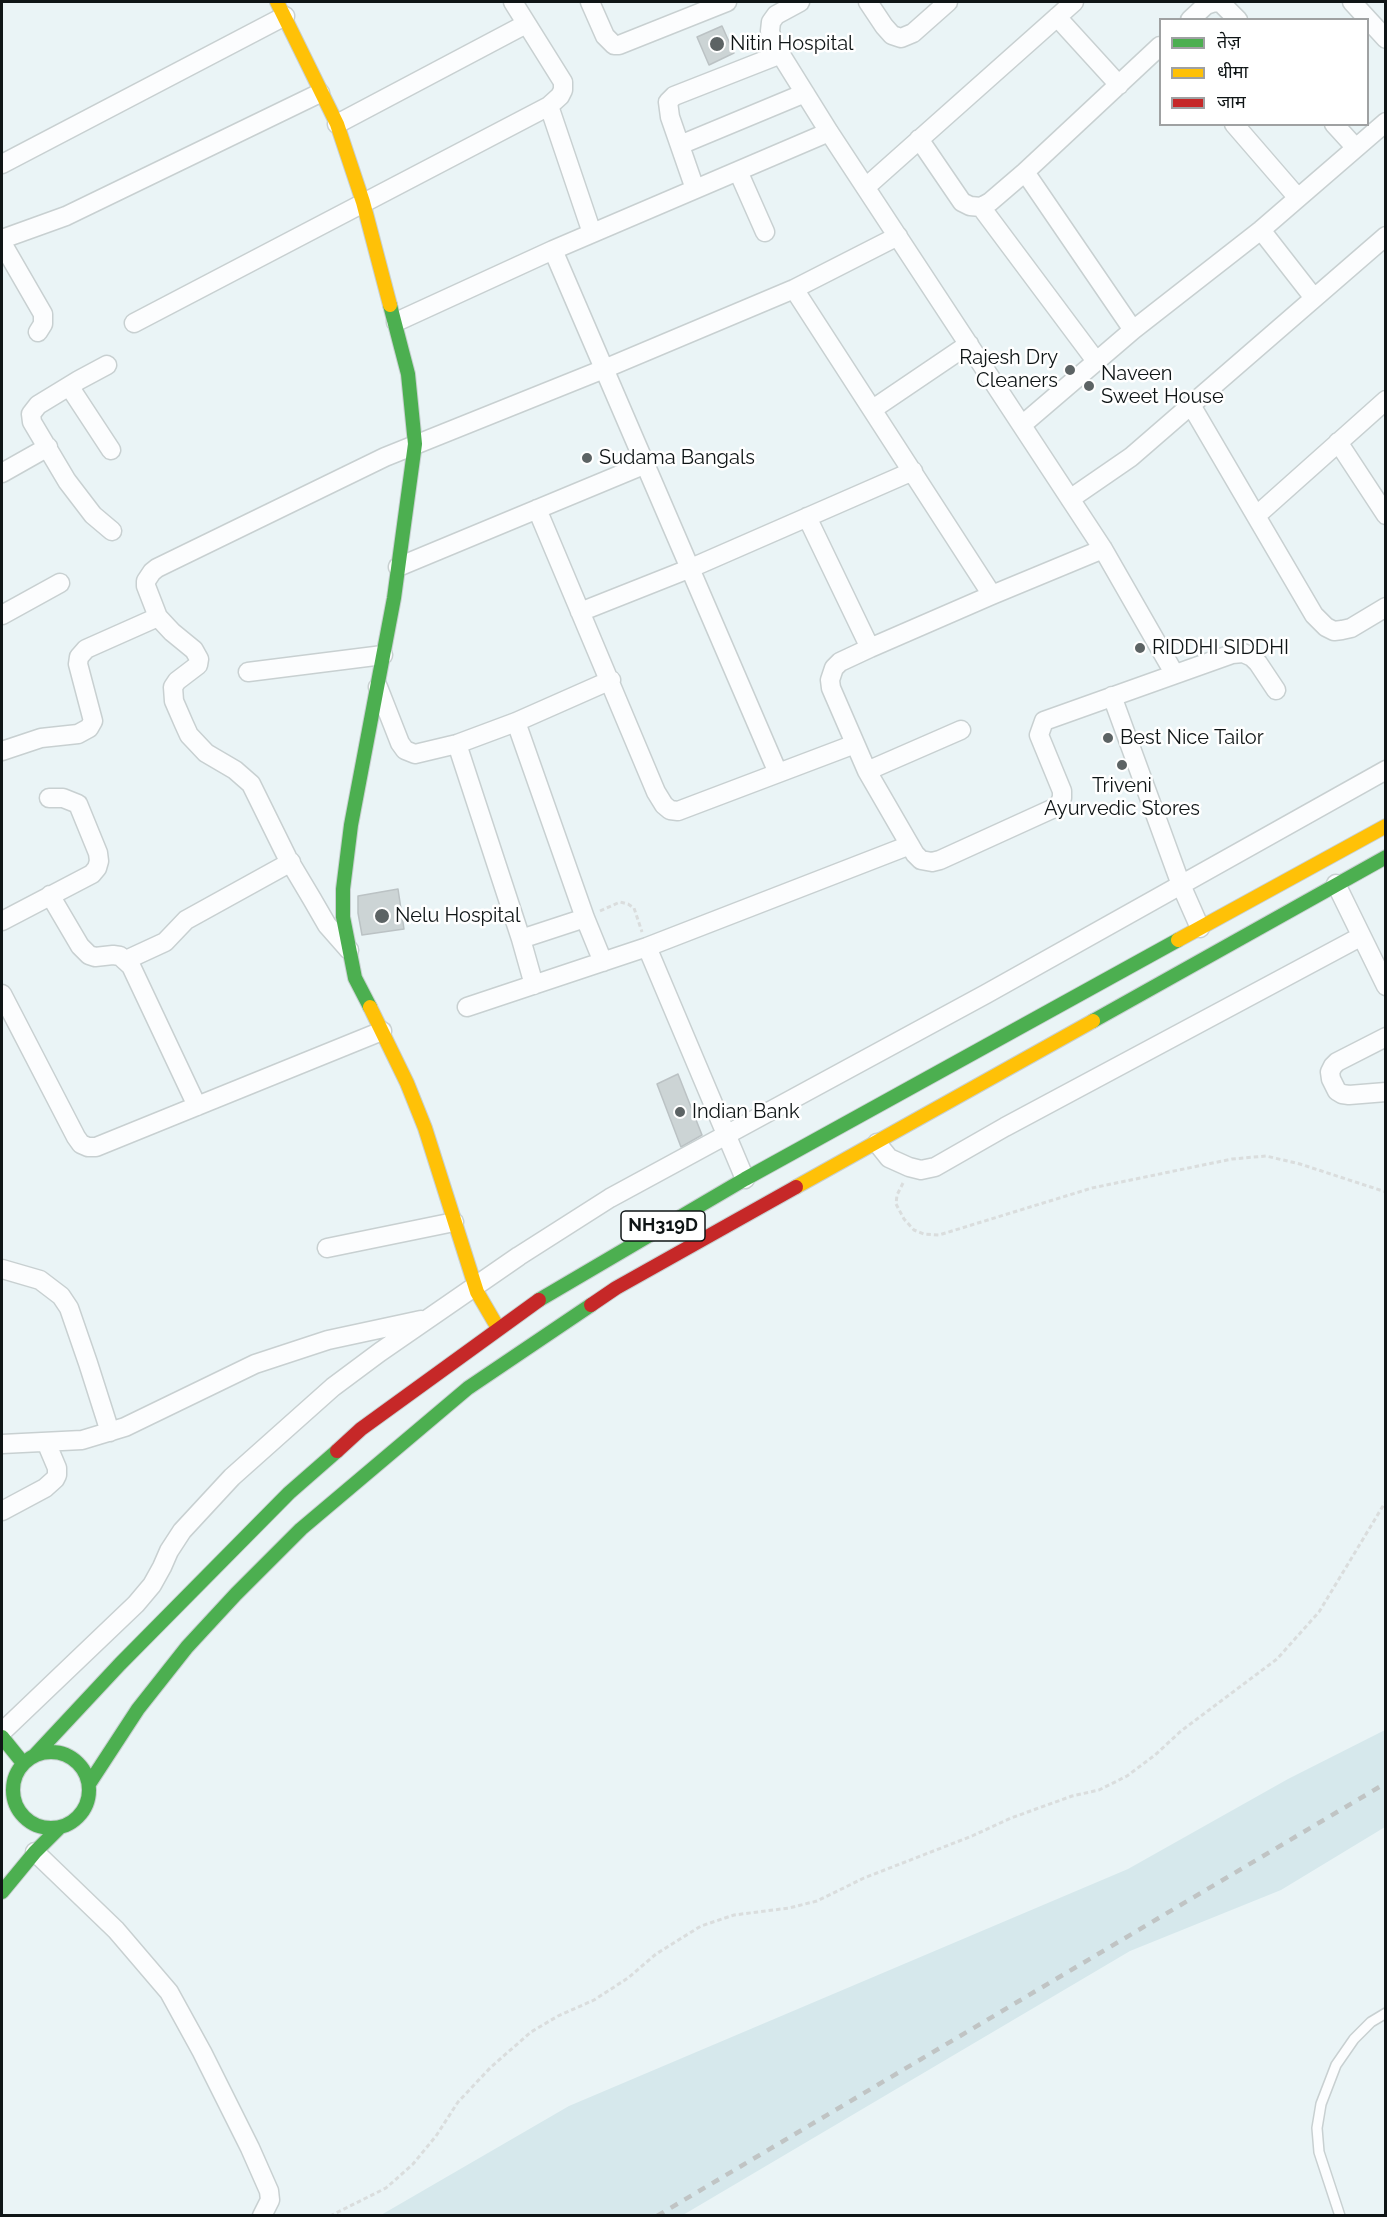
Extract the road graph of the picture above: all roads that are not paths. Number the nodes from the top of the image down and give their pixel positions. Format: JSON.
{"nodes":[{"id":1,"x":513,"y":2,"type":"edge"},
{"id":2,"x":591,"y":2,"type":"edge"},
{"id":3,"x":727,"y":2,"type":"edge"},
{"id":4,"x":800,"y":2,"type":"edge"},
{"id":5,"x":948,"y":2,"type":"edge"},
{"id":6,"x":1074,"y":2,"type":"edge"},
{"id":7,"x":871,"y":3,"type":"edge"},
{"id":8,"x":1358,"y":3,"type":"edge"},
{"id":9,"x":284,"y":7,"type":"edge"},
{"id":10,"x":1057,"y":17,"type":"junction"},
{"id":11,"x":1192,"y":18,"type":"edge"},
{"id":12,"x":1236,"y":18,"type":"edge"},
{"id":13,"x":526,"y":24,"type":"junction"},
{"id":14,"x":1386,"y":39,"type":"edge"},
{"id":15,"x":1159,"y":48,"type":"edge"},
{"id":16,"x":781,"y":54,"type":"junction"},
{"id":17,"x":1119,"y":85,"type":"junction"},
{"id":18,"x":320,"y":93,"type":"junction"},
{"id":19,"x":805,"y":93,"type":"junction"},
{"id":20,"x":549,"y":106,"type":"junction"},
{"id":21,"x":1386,"y":122,"type":"edge"},
{"id":22,"x":337,"y":124,"type":"junction"},
{"id":23,"x":1236,"y":126,"type":"edge"},
{"id":24,"x":1336,"y":126,"type":"edge"},
{"id":25,"x":829,"y":132,"type":"junction"},
{"id":26,"x":919,"y":139,"type":"junction"},
{"id":27,"x":680,"y":145,"type":"junction"},
{"id":28,"x":1355,"y":147,"type":"junction"},
{"id":29,"x":2,"y":164,"type":"edge"},
{"id":30,"x":738,"y":171,"type":"junction"},
{"id":31,"x":1025,"y":172,"type":"junction"},
{"id":32,"x":866,"y":187,"type":"junction"},
{"id":33,"x":695,"y":189,"type":"junction"},
{"id":34,"x":1298,"y":198,"type":"junction"},
{"id":35,"x":363,"y":202,"type":"junction"},
{"id":36,"x":981,"y":207,"type":"junction"},
{"id":37,"x":1261,"y":230,"type":"junction"},
{"id":38,"x":765,"y":232,"type":"dead end"},
{"id":39,"x":592,"y":233,"type":"junction"},
{"id":40,"x":898,"y":236,"type":"junction"},
{"id":41,"x":1386,"y":236,"type":"edge"},
{"id":42,"x":2,"y":241,"type":"edge"},
{"id":43,"x":553,"y":250,"type":"junction"},
{"id":44,"x":794,"y":289,"type":"junction"},
{"id":45,"x":1314,"y":298,"type":"junction"},
{"id":46,"x":396,"y":322,"type":"junction"},
{"id":47,"x":134,"y":323,"type":"dead end"},
{"id":48,"x":1133,"y":330,"type":"junction"},
{"id":49,"x":38,"y":332,"type":"dead end"},
{"id":50,"x":969,"y":344,"type":"junction"},
{"id":51,"x":1096,"y":361,"type":"junction"},
{"id":52,"x":107,"y":365,"type":"dead end"},
{"id":53,"x":604,"y":369,"type":"junction"},
{"id":54,"x":69,"y":386,"type":"junction"},
{"id":55,"x":1386,"y":400,"type":"edge"},
{"id":56,"x":1191,"y":405,"type":"junction"},
{"id":57,"x":873,"y":410,"type":"junction"},
{"id":58,"x":1022,"y":425,"type":"junction"},
{"id":59,"x":1338,"y":442,"type":"junction"},
{"id":60,"x":415,"y":444,"type":"junction"},
{"id":61,"x":48,"y":447,"type":"junction"},
{"id":62,"x":111,"y":450,"type":"dead end"},
{"id":63,"x":646,"y":464,"type":"junction"},
{"id":64,"x":913,"y":471,"type":"junction"},
{"id":65,"x":2,"y":473,"type":"edge"},
{"id":66,"x":1070,"y":499,"type":"junction"},
{"id":67,"x":537,"y":509,"type":"junction"},
{"id":68,"x":1386,"y":515,"type":"edge"},
{"id":69,"x":1256,"y":516,"type":"junction"},
{"id":70,"x":807,"y":517,"type":"junction"},
{"id":71,"x":112,"y":531,"type":"dead end"},
{"id":72,"x":1103,"y":549,"type":"junction"},
{"id":73,"x":398,"y":567,"type":"junction"},
{"id":74,"x":691,"y":568,"type":"junction"},
{"id":75,"x":60,"y":583,"type":"dead end"},
{"id":76,"x":992,"y":595,"type":"junction"},
{"id":77,"x":1386,"y":607,"type":"edge"},
{"id":78,"x":580,"y":612,"type":"junction"},
{"id":79,"x":2,"y":615,"type":"edge"},
{"id":80,"x":158,"y":617,"type":"junction"},
{"id":81,"x":870,"y":648,"type":"junction"},
{"id":82,"x":383,"y":655,"type":"junction"},
{"id":83,"x":248,"y":672,"type":"dead end"},
{"id":84,"x":1174,"y":673,"type":"junction"},
{"id":85,"x":611,"y":680,"type":"junction"},
{"id":86,"x":377,"y":685,"type":"junction"},
{"id":87,"x":1276,"y":690,"type":"dead end"},
{"id":88,"x":1112,"y":696,"type":"junction"},
{"id":89,"x":516,"y":722,"type":"junction"},
{"id":90,"x":961,"y":730,"type":"dead end"},
{"id":91,"x":457,"y":744,"type":"junction"},
{"id":92,"x":855,"y":744,"type":"junction"},
{"id":93,"x":2,"y":751,"type":"edge"},
{"id":94,"x":1386,"y":770,"type":"edge"},
{"id":95,"x":867,"y":771,"type":"junction"},
{"id":96,"x":778,"y":774,"type":"junction"},
{"id":97,"x":49,"y":798,"type":"dead end"},
{"id":98,"x":1386,"y":826,"type":"edge"},
{"id":99,"x":910,"y":845,"type":"junction"},
{"id":100,"x":1386,"y":857,"type":"edge"},
{"id":101,"x":291,"y":862,"type":"junction"},
{"id":102,"x":1336,"y":884,"type":"junction"},
{"id":103,"x":1181,"y":885,"type":"junction"},
{"id":104,"x":50,"y":895,"type":"junction"},
{"id":105,"x":585,"y":918,"type":"junction"},
{"id":106,"x":2,"y":921,"type":"edge"},
{"id":107,"x":1200,"y":928,"type":"junction"},
{"id":108,"x":1359,"y":933,"type":"junction"},
{"id":109,"x":521,"y":939,"type":"junction"},
{"id":110,"x":647,"y":947,"type":"junction"},
{"id":111,"x":349,"y":950,"type":"junction"},
{"id":112,"x":1378,"y":952,"type":"edge"},
{"id":113,"x":126,"y":960,"type":"junction"},
{"id":114,"x":603,"y":962,"type":"junction"},
{"id":115,"x":534,"y":985,"type":"junction"},
{"id":116,"x":1386,"y":986,"type":"edge"},
{"id":117,"x":2,"y":994,"type":"edge"},
{"id":118,"x":467,"y":1007,"type":"dead end"},
{"id":119,"x":382,"y":1031,"type":"junction"},
{"id":120,"x":1386,"y":1037,"type":"edge"},
{"id":121,"x":1386,"y":1092,"type":"edge"},
{"id":122,"x":197,"y":1106,"type":"junction"},
{"id":123,"x":727,"y":1133,"type":"junction"},
{"id":124,"x":877,"y":1143,"type":"junction"},
{"id":125,"x":745,"y":1179,"type":"junction"},
{"id":126,"x":454,"y":1222,"type":"junction"},
{"id":127,"x":327,"y":1248,"type":"dead end"},
{"id":128,"x":2,"y":1269,"type":"edge"},
{"id":129,"x":476,"y":1287,"type":"junction"},
{"id":130,"x":429,"y":1318,"type":"junction"},
{"id":131,"x":498,"y":1328,"type":"junction"},
{"id":132,"x":110,"y":1432,"type":"junction"},
{"id":133,"x":46,"y":1442,"type":"junction"},
{"id":134,"x":2,"y":1444,"type":"edge"},
{"id":135,"x":2,"y":1511,"type":"edge"},
{"id":136,"x":2,"y":1732,"type":"edge"},
{"id":137,"x":2,"y":1737,"type":"edge"},
{"id":138,"x":29,"y":1759,"type":"junction"},
{"id":139,"x":89,"y":1784,"type":"junction"},
{"id":140,"x":12,"y":1789,"type":"junction"},
{"id":141,"x":2,"y":1808,"type":"edge"},
{"id":142,"x":60,"y":1827,"type":"junction"},
{"id":143,"x":35,"y":1852,"type":"junction"},
{"id":144,"x":2,"y":1892,"type":"edge"},
{"id":145,"x":1386,"y":2013,"type":"edge"},
{"id":146,"x":262,"y":2216,"type":"edge"},
{"id":147,"x":1340,"y":2216,"type":"edge"}],
"edges":[{"from":1,"to":13,"type":"street"},
{"from":2,"to":3,"type":"street"},
{"from":4,"to":16,"type":"street"},
{"from":5,"to":7,"type":"street"},
{"from":6,"to":10,"type":"street"},
{"from":8,"to":14,"type":"street"},
{"from":9,"to":18,"type":"main road"},
{"from":9,"to":29,"type":"street"},
{"from":10,"to":17,"type":"street"},
{"from":10,"to":26,"type":"street"},
{"from":11,"to":12,"type":"street"},
{"from":13,"to":20,"type":"street"},
{"from":13,"to":22,"type":"street"},
{"from":15,"to":17,"type":"street"},
{"from":16,"to":19,"type":"street"},
{"from":16,"to":27,"type":"street"},
{"from":17,"to":31,"type":"street"},
{"from":18,"to":22,"type":"main road"},
{"from":18,"to":42,"type":"street"},
{"from":19,"to":25,"type":"street"},
{"from":19,"to":27,"type":"street"},
{"from":20,"to":35,"type":"street"},
{"from":20,"to":39,"type":"street"},
{"from":21,"to":28,"type":"street"},
{"from":22,"to":35,"type":"main road"},
{"from":23,"to":34,"type":"street"},
{"from":24,"to":28,"type":"street"},
{"from":25,"to":30,"type":"street"},
{"from":25,"to":32,"type":"street"},
{"from":26,"to":32,"type":"street"},
{"from":26,"to":36,"type":"street"},
{"from":27,"to":33,"type":"street"},
{"from":28,"to":34,"type":"street"},
{"from":30,"to":33,"type":"street"},
{"from":30,"to":38,"type":"street"},
{"from":31,"to":36,"type":"street"},
{"from":31,"to":48,"type":"street"},
{"from":32,"to":40,"type":"street"},
{"from":33,"to":39,"type":"street"},
{"from":34,"to":37,"type":"street"},
{"from":35,"to":46,"type":"main road"},
{"from":35,"to":47,"type":"street"},
{"from":36,"to":51,"type":"street"},
{"from":37,"to":45,"type":"street"},
{"from":37,"to":48,"type":"street"},
{"from":39,"to":43,"type":"street"},
{"from":40,"to":44,"type":"street"},
{"from":40,"to":50,"type":"street"},
{"from":41,"to":45,"type":"street"},
{"from":42,"to":49,"type":"street"},
{"from":43,"to":46,"type":"street"},
{"from":43,"to":53,"type":"street"},
{"from":44,"to":53,"type":"street"},
{"from":44,"to":57,"type":"street"},
{"from":45,"to":56,"type":"street"},
{"from":46,"to":60,"type":"main road"},
{"from":48,"to":51,"type":"street"},
{"from":50,"to":57,"type":"street"},
{"from":50,"to":58,"type":"street"},
{"from":51,"to":58,"type":"street"},
{"from":52,"to":54,"type":"street"},
{"from":53,"to":60,"type":"street"},
{"from":53,"to":63,"type":"street"},
{"from":54,"to":61,"type":"street"},
{"from":54,"to":62,"type":"street"},
{"from":55,"to":59,"type":"street"},
{"from":56,"to":66,"type":"street"},
{"from":56,"to":69,"type":"street"},
{"from":57,"to":64,"type":"street"},
{"from":58,"to":66,"type":"street"},
{"from":59,"to":68,"type":"street"},
{"from":59,"to":69,"type":"street"},
{"from":60,"to":73,"type":"main road"},
{"from":60,"to":80,"type":"street"},
{"from":61,"to":65,"type":"street"},
{"from":61,"to":71,"type":"street"},
{"from":63,"to":67,"type":"street"},
{"from":63,"to":74,"type":"street"},
{"from":64,"to":70,"type":"street"},
{"from":64,"to":76,"type":"street"},
{"from":66,"to":72,"type":"street"},
{"from":67,"to":73,"type":"street"},
{"from":67,"to":78,"type":"street"},
{"from":69,"to":77,"type":"street"},
{"from":70,"to":74,"type":"street"},
{"from":70,"to":81,"type":"street"},
{"from":72,"to":76,"type":"street"},
{"from":72,"to":84,"type":"street"},
{"from":73,"to":82,"type":"main road"},
{"from":74,"to":78,"type":"street"},
{"from":74,"to":96,"type":"street"},
{"from":75,"to":79,"type":"street"},
{"from":76,"to":81,"type":"street"},
{"from":78,"to":85,"type":"street"},
{"from":80,"to":93,"type":"street"},
{"from":80,"to":101,"type":"street"},
{"from":81,"to":92,"type":"street"},
{"from":82,"to":83,"type":"street"},
{"from":82,"to":86,"type":"main road"},
{"from":84,"to":87,"type":"street"},
{"from":84,"to":88,"type":"street"},
{"from":85,"to":89,"type":"street"},
{"from":85,"to":96,"type":"street"},
{"from":86,"to":91,"type":"street"},
{"from":86,"to":111,"type":"main road"},
{"from":88,"to":99,"type":"street"},
{"from":88,"to":103,"type":"street"},
{"from":89,"to":91,"type":"street"},
{"from":89,"to":105,"type":"street"},
{"from":90,"to":95,"type":"street"},
{"from":91,"to":109,"type":"street"},
{"from":92,"to":95,"type":"street"},
{"from":92,"to":96,"type":"street"},
{"from":94,"to":103,"type":"street"},
{"from":95,"to":99,"type":"street"},
{"from":97,"to":104,"type":"street"},
{"from":98,"to":107,"type":"main road","number":"NH319D"},
{"from":99,"to":110,"type":"street"},
{"from":100,"to":102,"type":"main road","number":"NH319D"},
{"from":101,"to":111,"type":"street"},
{"from":101,"to":113,"type":"street"},
{"from":102,"to":108,"type":"street"},
{"from":102,"to":124,"type":"main road","number":"NH319D"},
{"from":103,"to":107,"type":"street"},
{"from":103,"to":123,"type":"street"},
{"from":104,"to":106,"type":"street"},
{"from":104,"to":113,"type":"street"},
{"from":105,"to":109,"type":"street"},
{"from":105,"to":114,"type":"street"},
{"from":107,"to":125,"type":"main road","number":"NH319D"},
{"from":108,"to":112,"type":"street"},
{"from":108,"to":124,"type":"street"},
{"from":109,"to":115,"type":"street"},
{"from":110,"to":114,"type":"street"},
{"from":110,"to":123,"type":"street"},
{"from":111,"to":119,"type":"main road"},
{"from":112,"to":116,"type":"street"},
{"from":113,"to":122,"type":"street"},
{"from":114,"to":115,"type":"street"},
{"from":115,"to":118,"type":"street"},
{"from":117,"to":122,"type":"street"},
{"from":119,"to":122,"type":"street"},
{"from":119,"to":126,"type":"main road"},
{"from":120,"to":121,"type":"street"},
{"from":123,"to":125,"type":"street"},
{"from":123,"to":129,"type":"street"},
{"from":124,"to":139,"type":"main road","number":"NH319D"},
{"from":125,"to":131,"type":"main road","number":"NH319D"},
{"from":126,"to":127,"type":"street"},
{"from":126,"to":129,"type":"main road"},
{"from":128,"to":132,"type":"street"},
{"from":129,"to":130,"type":"street"},
{"from":129,"to":131,"type":"main road"},
{"from":130,"to":132,"type":"street"},
{"from":130,"to":136,"type":"street"},
{"from":131,"to":138,"type":"main road","number":"NH319D"},
{"from":132,"to":133,"type":"street"},
{"from":133,"to":134,"type":"street"},
{"from":133,"to":135,"type":"street"},
{"from":137,"to":138,"type":"main road"},
{"from":138,"to":139,"type":"main road"},
{"from":138,"to":140,"type":"main road"},
{"from":139,"to":142,"type":"main road"},
{"from":140,"to":141,"type":"main road"},
{"from":140,"to":142,"type":"main road"},
{"from":142,"to":143,"type":"main road"},
{"from":143,"to":144,"type":"main road"},
{"from":143,"to":146,"type":"street"},
{"from":145,"to":147,"type":"lane"}]}
